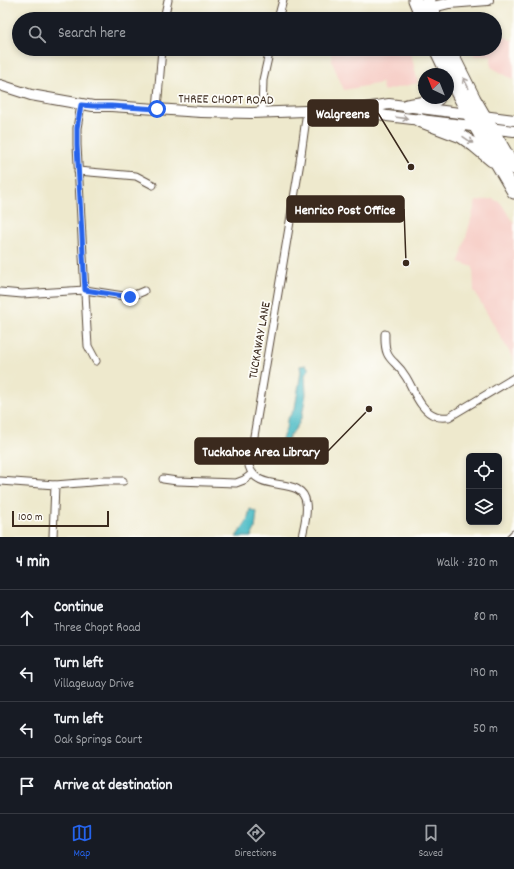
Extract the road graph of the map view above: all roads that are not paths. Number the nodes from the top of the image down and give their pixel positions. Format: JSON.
{"nodes":[{"id":1,"x":168,"y":0,"type":"edge"},
{"id":2,"x":283,"y":0,"type":"edge"},
{"id":3,"x":488,"y":0,"type":"edge"},
{"id":4,"x":425,"y":9,"type":"edge"},
{"id":5,"x":165,"y":12,"type":"edge"},
{"id":6,"x":280,"y":12,"type":"edge"},
{"id":7,"x":161,"y":56,"type":"edge"},
{"id":8,"x":268,"y":56,"type":"edge"},
{"id":9,"x":442,"y":56,"type":"edge"},
{"id":10,"x":443,"y":56,"type":"edge"},
{"id":11,"x":445,"y":56,"type":"edge"},
{"id":12,"x":442,"y":68,"type":"edge"},
{"id":13,"x":446,"y":68,"type":"edge"},
{"id":14,"x":0,"y":86,"type":"edge"},
{"id":15,"x":454,"y":86,"type":"edge"},
{"id":16,"x":420,"y":104,"type":"edge"},
{"id":17,"x":81,"y":105,"type":"junction"},
{"id":18,"x":407,"y":106,"type":"junction"},
{"id":19,"x":157,"y":109,"type":"junction"},
{"id":20,"x":359,"y":109,"type":"junction"},
{"id":21,"x":307,"y":111,"type":"junction"},
{"id":22,"x":262,"y":113,"type":"junction"},
{"id":23,"x":468,"y":114,"type":"junction"},
{"id":24,"x":483,"y":116,"type":"junction"},
{"id":25,"x":419,"y":120,"type":"junction"},
{"id":26,"x":514,"y":120,"type":"edge"},
{"id":27,"x":476,"y":127,"type":"junction"},
{"id":28,"x":490,"y":128,"type":"junction"},
{"id":29,"x":514,"y":131,"type":"edge"},
{"id":30,"x":500,"y":167,"type":"junction"},
{"id":31,"x":514,"y":168,"type":"edge"},
{"id":32,"x":78,"y":171,"type":"junction"},
{"id":33,"x":153,"y":185,"type":"dead end"},
{"id":34,"x":514,"y":192,"type":"edge"},
{"id":35,"x":85,"y":290,"type":"junction"},
{"id":36,"x":144,"y":291,"type":"dead end"},
{"id":37,"x":0,"y":292,"type":"edge"},
{"id":38,"x":385,"y":334,"type":"dead end"},
{"id":39,"x":96,"y":361,"type":"dead end"},
{"id":40,"x":514,"y":378,"type":"edge"},
{"id":41,"x":252,"y":474,"type":"junction"},
{"id":42,"x":164,"y":479,"type":"dead end"},
{"id":43,"x":123,"y":481,"type":"dead end"},
{"id":44,"x":0,"y":482,"type":"edge"},
{"id":45,"x":55,"y":485,"type":"junction"},
{"id":46,"x":514,"y":534,"type":"edge"},
{"id":47,"x":54,"y":537,"type":"edge"},
{"id":48,"x":302,"y":537,"type":"edge"},
{"id":49,"x":511,"y":537,"type":"edge"}],
"edges":[{"from":1,"to":5,"type":"street"},
{"from":2,"to":6,"type":"street"},
{"from":3,"to":4,"type":"main road"},
{"from":7,"to":19,"type":"street"},
{"from":8,"to":22,"type":"street"},
{"from":9,"to":12,"type":"highway"},
{"from":10,"to":13,"type":"highway"},
{"from":24,"to":11,"type":"highway","one_way":true},
{"from":14,"to":17,"type":"main road","name":"THREE CHOPT ROAD"},
{"from":15,"to":23,"type":"highway"},
{"from":16,"to":18,"type":"highway"},
{"from":17,"to":19,"type":"main road","name":"THREE CHOPT ROAD"},
{"from":17,"to":32,"type":"street"},
{"from":18,"to":20,"type":"main road","name":"THREE CHOPT ROAD"},
{"from":18,"to":23,"type":"main road","name":"THREE CHOPT ROAD"},
{"from":19,"to":22,"type":"main road","name":"THREE CHOPT ROAD"},
{"from":20,"to":21,"type":"main road","name":"THREE CHOPT ROAD"},
{"from":20,"to":25,"type":"main road","name":"THREE CHOPT ROAD","one_way":true},
{"from":21,"to":22,"type":"main road","name":"THREE CHOPT ROAD"},
{"from":21,"to":41,"type":"street","name":"TUCKAWAY LANE"},
{"from":23,"to":24,"type":"main road","name":"THREE CHOPT ROAD"},
{"from":23,"to":27,"type":"highway"},
{"from":24,"to":26,"type":"main road","name":"THREE CHOPT ROAD"},
{"from":24,"to":28,"type":"highway"},
{"from":25,"to":27,"type":"main road","name":"THREE CHOPT ROAD"},
{"from":25,"to":30,"type":"highway","one_way":true},
{"from":27,"to":28,"type":"main road","name":"THREE CHOPT ROAD"},
{"from":27,"to":30,"type":"highway"},
{"from":28,"to":29,"type":"main road","name":"THREE CHOPT ROAD"},
{"from":28,"to":31,"type":"highway"},
{"from":30,"to":34,"type":"highway"},
{"from":32,"to":33,"type":"street"},
{"from":32,"to":35,"type":"street"},
{"from":35,"to":36,"type":"street"},
{"from":35,"to":37,"type":"street"},
{"from":35,"to":39,"type":"street"},
{"from":38,"to":40,"type":"street"},
{"from":41,"to":42,"type":"street"},
{"from":41,"to":48,"type":"street"},
{"from":43,"to":45,"type":"street"},
{"from":44,"to":45,"type":"street"},
{"from":45,"to":47,"type":"street"},
{"from":46,"to":49,"type":"street"}]}
